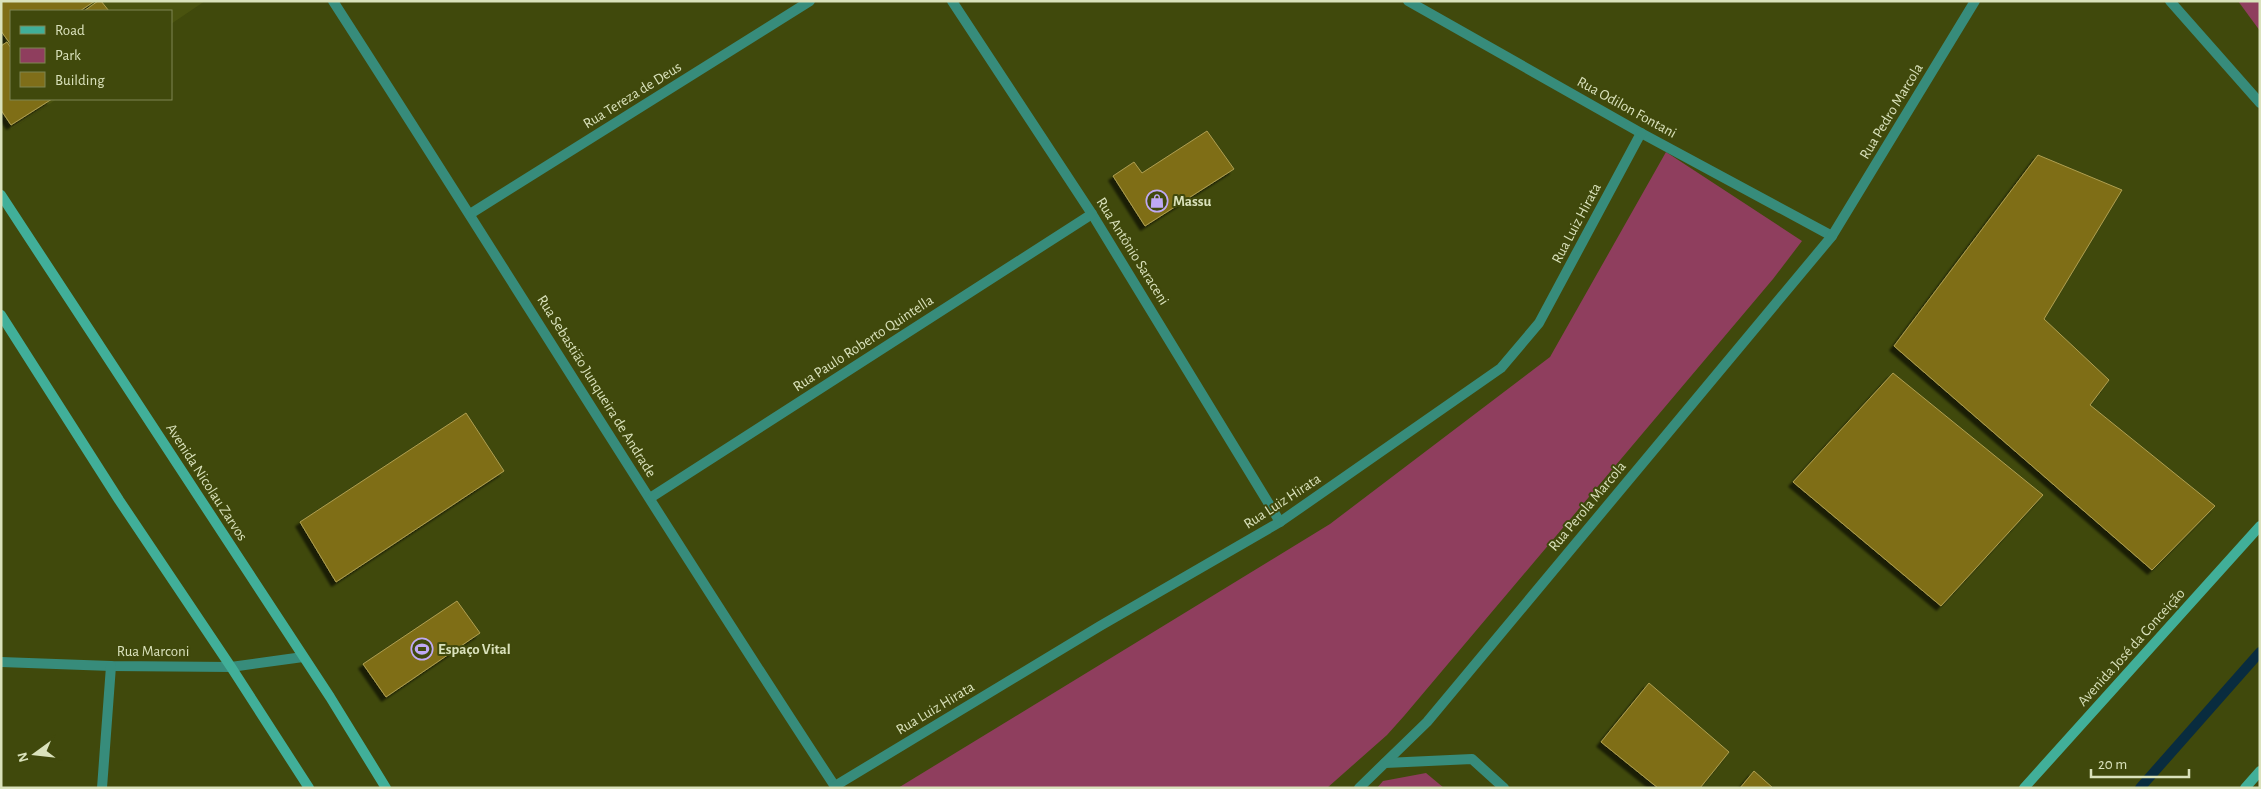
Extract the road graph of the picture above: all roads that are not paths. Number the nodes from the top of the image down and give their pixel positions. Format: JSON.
{"nodes":[{"id":1,"x":333,"y":1,"type":"edge"},
{"id":2,"x":810,"y":1,"type":"edge"},
{"id":3,"x":952,"y":1,"type":"edge"},
{"id":4,"x":1408,"y":1,"type":"edge"},
{"id":5,"x":1975,"y":1,"type":"edge"},
{"id":6,"x":2170,"y":1,"type":"edge"},
{"id":7,"x":2260,"y":103,"type":"edge"},
{"id":8,"x":1642,"y":133,"type":"junction"},
{"id":9,"x":1,"y":195,"type":"edge"},
{"id":10,"x":470,"y":214,"type":"junction"},
{"id":11,"x":1092,"y":214,"type":"junction"},
{"id":12,"x":1832,"y":236,"type":"junction"},
{"id":13,"x":1,"y":315,"type":"edge"},
{"id":14,"x":650,"y":498,"type":"junction"},
{"id":15,"x":1280,"y":522,"type":"junction"},
{"id":16,"x":2260,"y":526,"type":"edge"},
{"id":17,"x":303,"y":657,"type":"junction"},
{"id":18,"x":1,"y":662,"type":"edge"},
{"id":19,"x":112,"y":666,"type":"junction"},
{"id":20,"x":231,"y":667,"type":"junction"},
{"id":21,"x":1385,"y":763,"type":"junction"},
{"id":22,"x":2260,"y":771,"type":"edge"},
{"id":23,"x":835,"y":787,"type":"edge"},
{"id":24,"x":102,"y":788,"type":"edge"},
{"id":25,"x":309,"y":788,"type":"edge"},
{"id":26,"x":386,"y":788,"type":"edge"},
{"id":27,"x":1359,"y":788,"type":"edge"},
{"id":28,"x":1504,"y":788,"type":"edge"},
{"id":29,"x":2024,"y":788,"type":"edge"},
{"id":30,"x":2245,"y":788,"type":"edge"}],
"edges":[{"from":1,"to":10,"type":"street","name":"Rua Sebastião Junqueira de Andrade"},
{"from":2,"to":10,"type":"street","name":"Rua Tereza de Deus"},
{"from":3,"to":11,"type":"street","name":"Rua Antônio Saraceni"},
{"from":4,"to":8,"type":"street","name":"Rua Odilon Fontani"},
{"from":5,"to":12,"type":"street","name":"Rua Pedro Marcola"},
{"from":6,"to":7,"type":"street"},
{"from":8,"to":12,"type":"street","name":"Rua Odilon Fontani"},
{"from":8,"to":15,"type":"street","name":"Rua Luiz Hirata"},
{"from":9,"to":17,"type":"main road","name":"Avenida Nicolau Zarvos"},
{"from":10,"to":14,"type":"street","name":"Rua Sebastião Junqueira de Andrade"},
{"from":11,"to":14,"type":"street","name":"Rua Paulo Roberto Quintella"},
{"from":11,"to":15,"type":"street","name":"Rua Antônio Saraceni"},
{"from":12,"to":21,"type":"street","name":"Rua Perola Marcola"},
{"from":13,"to":20,"type":"main road"},
{"from":14,"to":23,"type":"street","name":"Rua Sebastião Junqueira de Andrade"},
{"from":15,"to":23,"type":"street","name":"Rua Luiz Hirata"},
{"from":16,"to":29,"type":"main road","name":"Avenida José da Conceição"},
{"from":17,"to":20,"type":"street","name":"Rua Marconi"},
{"from":17,"to":26,"type":"main road","name":"Avenida Nicolau Zarvos"},
{"from":18,"to":19,"type":"street","name":"Rua Marconi"},
{"from":19,"to":20,"type":"street","name":"Rua Marconi"},
{"from":19,"to":24,"type":"street"},
{"from":20,"to":25,"type":"main road"},
{"from":21,"to":27,"type":"street","name":"Rua Perola Marcola"},
{"from":21,"to":28,"type":"street"},
{"from":22,"to":30,"type":"main road"}]}
